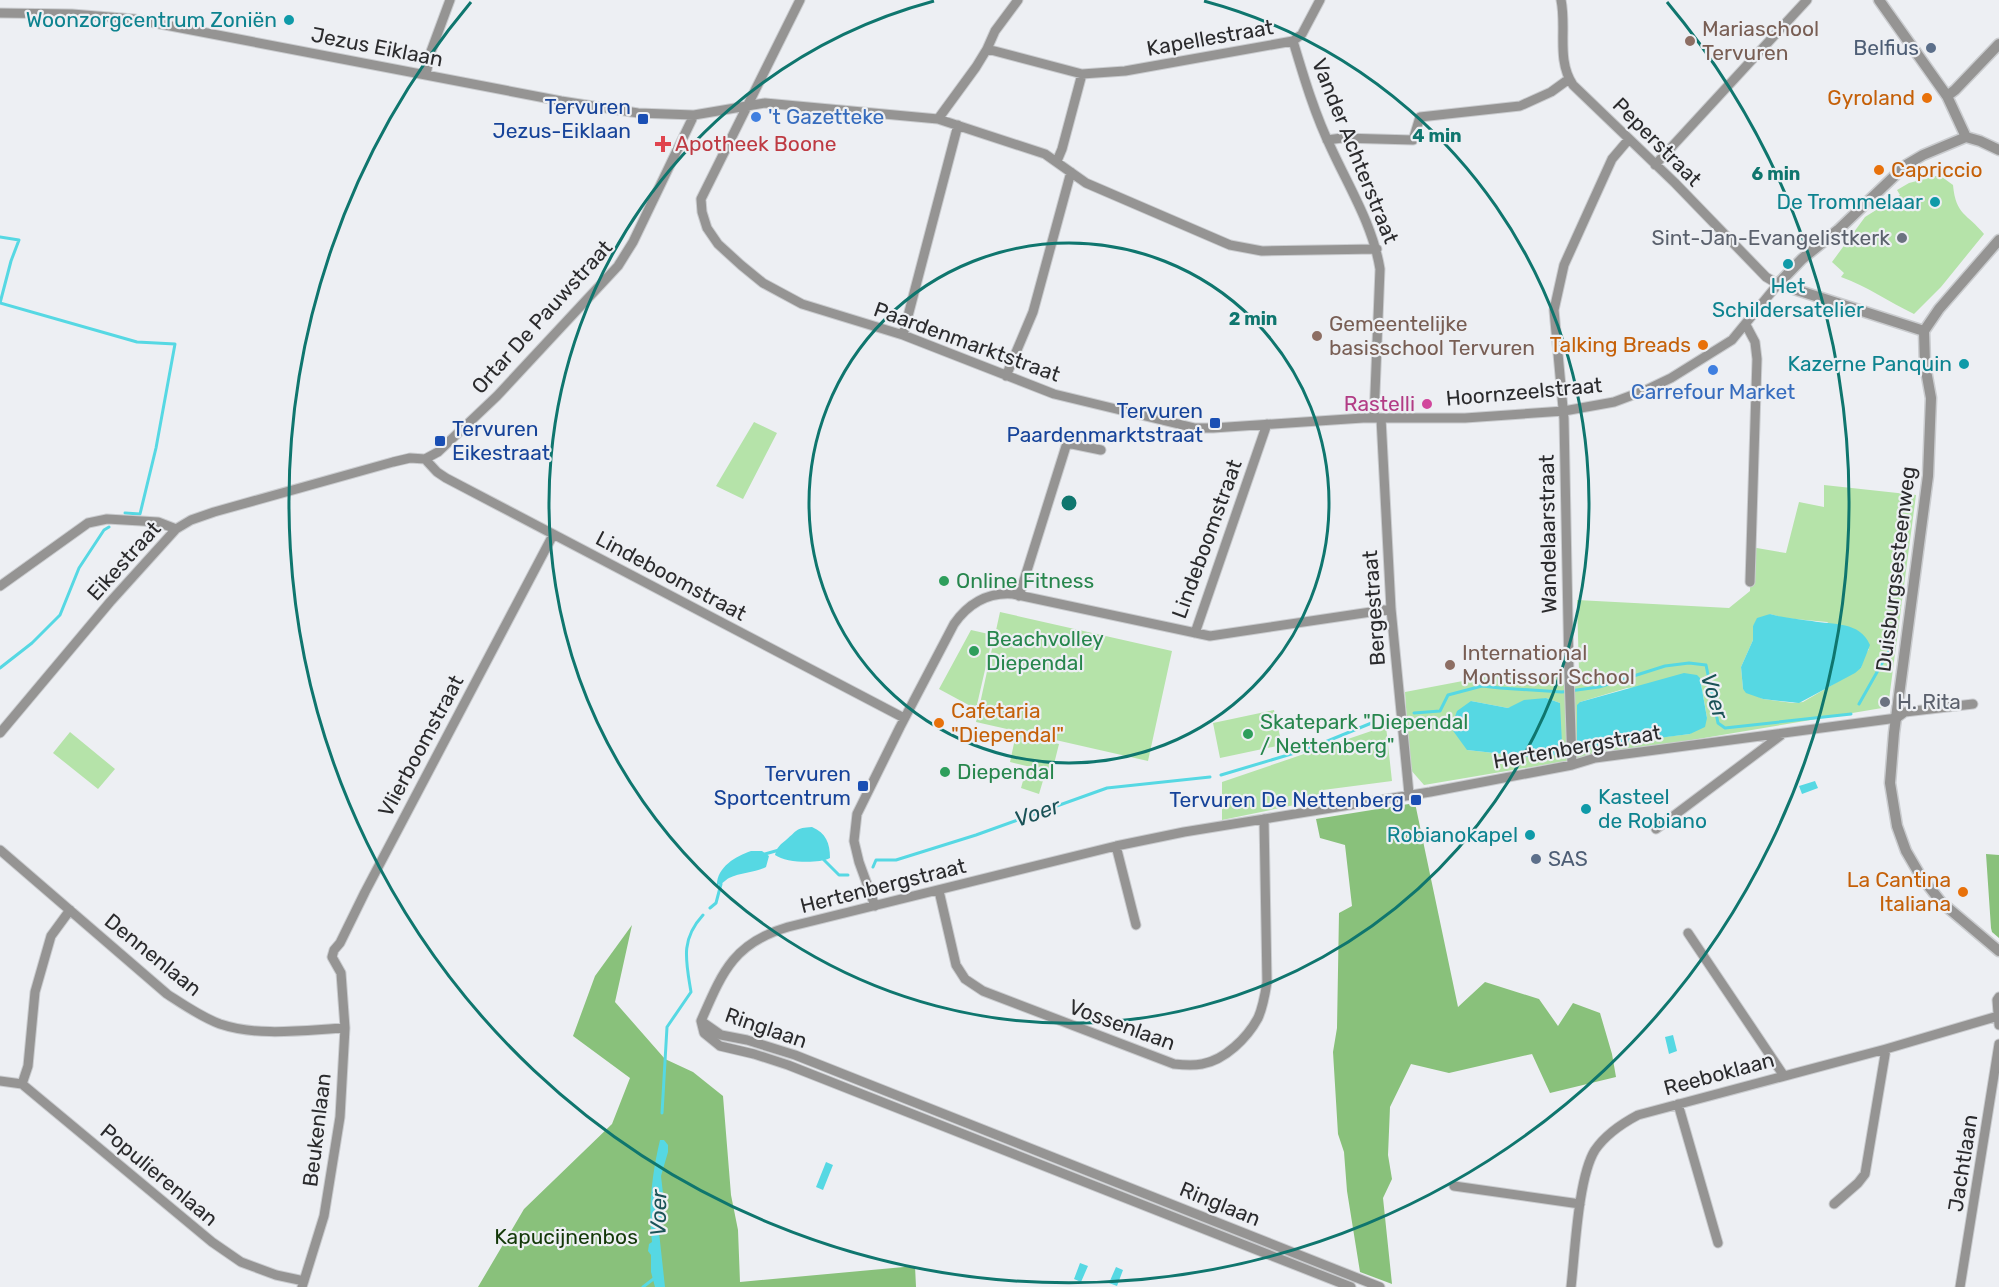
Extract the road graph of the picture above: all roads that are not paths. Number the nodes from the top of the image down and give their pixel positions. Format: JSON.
{"nodes":[{"id":1,"x":450,"y":0,"type":"edge"},
{"id":2,"x":800,"y":0,"type":"edge"},
{"id":3,"x":1018,"y":0,"type":"edge"},
{"id":4,"x":1320,"y":0,"type":"edge"},
{"id":5,"x":1561,"y":0,"type":"edge"},
{"id":6,"x":1807,"y":0,"type":"edge"},
{"id":7,"x":1880,"y":0,"type":"edge"},
{"id":8,"x":0,"y":13,"type":"edge"},
{"id":9,"x":1293,"y":41,"type":"junction"},
{"id":10,"x":1999,"y":45,"type":"edge"},
{"id":11,"x":987,"y":49,"type":"junction"},
{"id":12,"x":1082,"y":74,"type":"junction"},
{"id":13,"x":426,"y":75,"type":"junction"},
{"id":14,"x":1569,"y":79,"type":"junction"},
{"id":15,"x":1947,"y":96,"type":"junction"},
{"id":16,"x":746,"y":106,"type":"junction"},
{"id":17,"x":694,"y":115,"type":"junction"},
{"id":18,"x":938,"y":119,"type":"junction"},
{"id":19,"x":958,"y":125,"type":"junction"},
{"id":20,"x":1966,"y":137,"type":"junction"},
{"id":21,"x":1629,"y":139,"type":"junction"},
{"id":22,"x":1327,"y":140,"type":"junction"},
{"id":23,"x":1999,"y":150,"type":"edge"},
{"id":24,"x":1057,"y":161,"type":"junction"},
{"id":25,"x":1655,"y":165,"type":"junction"},
{"id":26,"x":1071,"y":172,"type":"junction"},
{"id":27,"x":1999,"y":240,"type":"edge"},
{"id":28,"x":1377,"y":249,"type":"junction"},
{"id":29,"x":1778,"y":284,"type":"junction"},
{"id":30,"x":1746,"y":325,"type":"junction"},
{"id":31,"x":1924,"y":331,"type":"junction"},
{"id":32,"x":903,"y":335,"type":"junction"},
{"id":33,"x":1006,"y":376,"type":"junction"},
{"id":34,"x":1564,"y":411,"type":"junction"},
{"id":35,"x":1377,"y":418,"type":"junction"},
{"id":36,"x":1267,"y":424,"type":"junction"},
{"id":37,"x":1101,"y":450,"type":"dead end"},
{"id":38,"x":425,"y":459,"type":"junction"},
{"id":39,"x":176,"y":529,"type":"junction"},
{"id":40,"x":553,"y":535,"type":"junction"},
{"id":41,"x":1750,"y":582,"type":"dead end"},
{"id":42,"x":0,"y":586,"type":"edge"},
{"id":43,"x":1019,"y":596,"type":"junction"},
{"id":44,"x":1391,"y":609,"type":"junction"},
{"id":45,"x":1195,"y":633,"type":"junction"},
{"id":46,"x":1973,"y":704,"type":"dead end"},
{"id":47,"x":904,"y":718,"type":"junction"},
{"id":48,"x":1897,"y":718,"type":"junction"},
{"id":49,"x":0,"y":733,"type":"edge"},
{"id":50,"x":1784,"y":733,"type":"junction"},
{"id":51,"x":1572,"y":765,"type":"junction"},
{"id":52,"x":1409,"y":795,"type":"junction"},
{"id":53,"x":1264,"y":819,"type":"junction"},
{"id":54,"x":1656,"y":829,"type":"dead end"},
{"id":55,"x":1116,"y":846,"type":"junction"},
{"id":56,"x":0,"y":850,"type":"edge"},
{"id":57,"x":939,"y":891,"type":"junction"},
{"id":58,"x":875,"y":906,"type":"junction"},
{"id":59,"x":70,"y":910,"type":"junction"},
{"id":60,"x":1136,"y":925,"type":"dead end"},
{"id":61,"x":1688,"y":933,"type":"dead end"},
{"id":62,"x":1999,"y":951,"type":"edge"},
{"id":63,"x":341,"y":973,"type":"joint"},
{"id":64,"x":1999,"y":997,"type":"edge"},
{"id":65,"x":1999,"y":1020,"type":"edge"},
{"id":66,"x":701,"y":1021,"type":"junction"},
{"id":67,"x":345,"y":1028,"type":"junction"},
{"id":68,"x":1999,"y":1044,"type":"edge"},
{"id":69,"x":1886,"y":1049,"type":"junction"},
{"id":70,"x":1784,"y":1076,"type":"junction"},
{"id":71,"x":0,"y":1081,"type":"edge"},
{"id":72,"x":22,"y":1084,"type":"junction"},
{"id":73,"x":1678,"y":1104,"type":"junction"},
{"id":74,"x":1454,"y":1186,"type":"dead end"},
{"id":75,"x":1580,"y":1204,"type":"junction"},
{"id":76,"x":1834,"y":1204,"type":"dead end"},
{"id":77,"x":1718,"y":1243,"type":"dead end"},
{"id":78,"x":303,"y":1284,"type":"edge"},
{"id":79,"x":1351,"y":1287,"type":"edge"},
{"id":80,"x":1380,"y":1287,"type":"edge"},
{"id":81,"x":1571,"y":1287,"type":"edge"},
{"id":82,"x":1960,"y":1287,"type":"edge"}],
"edges":[{"from":1,"to":13,"type":"street"},
{"from":2,"to":16,"type":"street","name":"Paardenmarktstraat"},
{"from":3,"to":11,"type":"street"},
{"from":4,"to":9,"type":"street","name":"Kapellestraat"},
{"from":5,"to":14,"type":"street"},
{"from":6,"to":25,"type":"street"},
{"from":7,"to":15,"type":"street"},
{"from":8,"to":13,"type":"street","name":"Jezus Eiklaan"},
{"from":9,"to":12,"type":"street","name":"Kapellestraat"},
{"from":9,"to":22,"type":"street","name":"Vander Achterstraat"},
{"from":10,"to":15,"type":"street"},
{"from":11,"to":12,"type":"street","name":"Kapellestraat"},
{"from":11,"to":18,"type":"street"},
{"from":12,"to":24,"type":"street"},
{"from":13,"to":17,"type":"street","name":"Jezus Eiklaan"},
{"from":14,"to":21,"type":"street","name":"Peperstraat"},
{"from":14,"to":22,"type":"street"},
{"from":15,"to":20,"type":"street"},
{"from":16,"to":17,"type":"street","name":"Jezus Eiklaan"},
{"from":16,"to":18,"type":"street","name":"Jezus Eiklaan"},
{"from":16,"to":32,"type":"street","name":"Paardenmarktstraat"},
{"from":17,"to":38,"type":"street","name":"Ortar De Pauwstraat"},
{"from":18,"to":19,"type":"street"},
{"from":19,"to":24,"type":"street"},
{"from":19,"to":32,"type":"street"},
{"from":20,"to":23,"type":"street"},
{"from":20,"to":29,"type":"street"},
{"from":21,"to":25,"type":"street","name":"Peperstraat"},
{"from":21,"to":34,"type":"street","name":"Wandelaarstraat"},
{"from":22,"to":28,"type":"street","name":"Vander Achterstraat"},
{"from":24,"to":26,"type":"street"},
{"from":25,"to":29,"type":"street","name":"Peperstraat"},
{"from":26,"to":28,"type":"street"},
{"from":26,"to":33,"type":"street"},
{"from":27,"to":31,"type":"street"},
{"from":28,"to":35,"type":"street","name":"Vander Achterstraat"},
{"from":29,"to":30,"type":"street","name":"Hoornzeelstraat"},
{"from":29,"to":31,"type":"street"},
{"from":30,"to":34,"type":"street","name":"Hoornzeelstraat"},
{"from":30,"to":41,"type":"street"},
{"from":31,"to":48,"type":"street","name":"Duisburgsesteenweg"},
{"from":32,"to":33,"type":"street","name":"Paardenmarktstraat"},
{"from":33,"to":36,"type":"street","name":"Paardenmarktstraat"},
{"from":34,"to":35,"type":"street","name":"Hoornzeelstraat"},
{"from":34,"to":51,"type":"street","name":"Wandelaarstraat"},
{"from":35,"to":36,"type":"street","name":"Paardenmarktstraat"},
{"from":35,"to":44,"type":"street","name":"Bergestraat"},
{"from":36,"to":45,"type":"street","name":"Lindeboomstraat"},
{"from":37,"to":43,"type":"street"},
{"from":38,"to":39,"type":"street","name":"Eikestraat"},
{"from":38,"to":40,"type":"street","name":"Lindeboomstraat"},
{"from":39,"to":42,"type":"street"},
{"from":39,"to":49,"type":"street","name":"Eikestraat"},
{"from":40,"to":47,"type":"street","name":"Lindeboomstraat"},
{"from":40,"to":63,"type":"street","name":"Vlierboomstraat"},
{"from":43,"to":45,"type":"street","name":"Lindeboomstraat"},
{"from":43,"to":47,"type":"street","name":"Lindeboomstraat"},
{"from":44,"to":45,"type":"street"},
{"from":44,"to":52,"type":"street","name":"Bergestraat"},
{"from":46,"to":48,"type":"street","name":"Hertenbergstraat"},
{"from":47,"to":58,"type":"street","name":"Lindeboomstraat"},
{"from":48,"to":50,"type":"street","name":"Hertenbergstraat"},
{"from":48,"to":62,"type":"street","name":"Duisburgsesteenweg"},
{"from":50,"to":51,"type":"street","name":"Hertenbergstraat"},
{"from":50,"to":54,"type":"street"},
{"from":51,"to":52,"type":"street","name":"Hertenbergstraat"},
{"from":52,"to":53,"type":"street","name":"Hertenbergstraat"},
{"from":53,"to":55,"type":"street","name":"Hertenbergstraat"},
{"from":53,"to":57,"type":"street","name":"Vossenlaan"},
{"from":55,"to":57,"type":"street","name":"Hertenbergstraat"},
{"from":55,"to":60,"type":"street"},
{"from":56,"to":59,"type":"street","name":"Dennenlaan"},
{"from":57,"to":58,"type":"street","name":"Hertenbergstraat"},
{"from":58,"to":66,"type":"street","name":"Hertenbergstraat"},
{"from":59,"to":67,"type":"street","name":"Dennenlaan"},
{"from":59,"to":72,"type":"street"},
{"from":61,"to":70,"type":"street"},
{"from":63,"to":67,"type":"street","name":"Beukenlaan"},
{"from":64,"to":65,"type":"street"},
{"from":65,"to":69,"type":"street","name":"Reeboklaan"},
{"from":66,"to":79,"type":"street","name":"Ringlaan"},
{"from":66,"to":80,"type":"street","name":"Ringlaan"},
{"from":67,"to":78,"type":"street","name":"Beukenlaan"},
{"from":68,"to":82,"type":"street","name":"Jachtlaan"},
{"from":69,"to":70,"type":"street","name":"Reeboklaan"},
{"from":69,"to":76,"type":"street"},
{"from":70,"to":73,"type":"street","name":"Reeboklaan"},
{"from":71,"to":72,"type":"street"},
{"from":72,"to":78,"type":"street","name":"Populierenlaan"},
{"from":73,"to":75,"type":"street","name":"Reeboklaan"},
{"from":73,"to":77,"type":"street"},
{"from":74,"to":75,"type":"street"},
{"from":75,"to":81,"type":"street","name":"Reeboklaan"}]}
